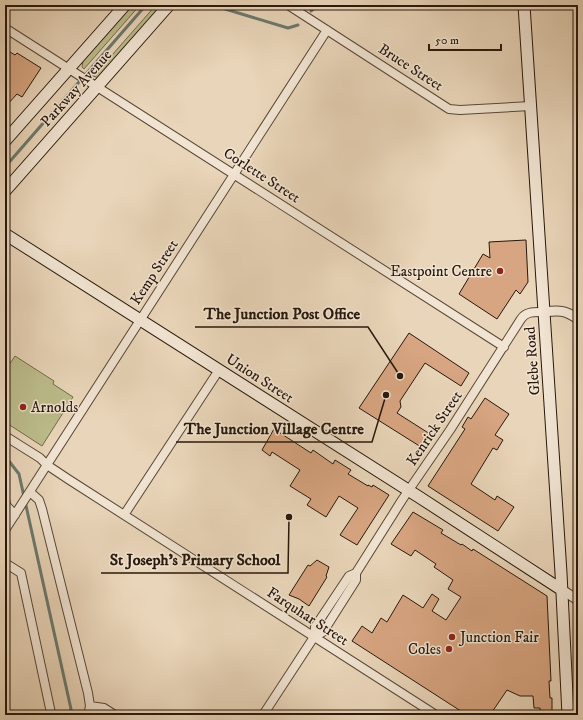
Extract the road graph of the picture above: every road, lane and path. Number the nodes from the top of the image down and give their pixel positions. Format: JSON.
{"nodes":[{"id":1,"x":125,"y":5,"type":"edge"},
{"id":2,"x":169,"y":5,"type":"edge"},
{"id":3,"x":288,"y":5,"type":"edge"},
{"id":4,"x":524,"y":5,"type":"edge"},
{"id":5,"x":5,"y":28,"type":"edge"},
{"id":6,"x":327,"y":30,"type":"junction"},
{"id":7,"x":69,"y":69,"type":"junction"},
{"id":8,"x":98,"y":87,"type":"junction"},
{"id":9,"x":531,"y":106,"type":"junction"},
{"id":10,"x":5,"y":141,"type":"edge"},
{"id":11,"x":235,"y":174,"type":"junction"},
{"id":12,"x":5,"y":191,"type":"edge"},
{"id":13,"x":5,"y":234,"type":"edge"},
{"id":14,"x":544,"y":312,"type":"junction"},
{"id":15,"x":140,"y":319,"type":"junction"},
{"id":16,"x":578,"y":319,"type":"edge"},
{"id":17,"x":504,"y":347,"type":"junction"},
{"id":18,"x":219,"y":370,"type":"junction"},
{"id":19,"x":5,"y":436,"type":"edge"},
{"id":20,"x":47,"y":465,"type":"junction"},
{"id":21,"x":408,"y":491,"type":"junction"},
{"id":22,"x":29,"y":494,"type":"junction"},
{"id":23,"x":5,"y":499,"type":"edge"},
{"id":24,"x":17,"y":512,"type":"junction"},
{"id":25,"x":124,"y":515,"type":"junction"},
{"id":26,"x":5,"y":530,"type":"edge"},
{"id":27,"x":5,"y":563,"type":"edge"},
{"id":28,"x":562,"y":590,"type":"junction"},
{"id":29,"x":578,"y":600,"type":"edge"},
{"id":30,"x":314,"y":637,"type":"junction"},
{"id":31,"x":90,"y":706,"type":"junction"},
{"id":32,"x":50,"y":715,"type":"edge"},
{"id":33,"x":88,"y":715,"type":"edge"},
{"id":34,"x":115,"y":715,"type":"edge"},
{"id":35,"x":263,"y":715,"type":"edge"},
{"id":36,"x":436,"y":715,"type":"edge"},
{"id":37,"x":568,"y":715,"type":"edge"}],
"edges":[{"from":1,"to":7,"type":"main road","name":"Parkway Avenue"},
{"from":2,"to":8,"type":"main road","name":"Parkway Avenue"},
{"from":3,"to":6,"type":"street","name":"Bruce Street"},
{"from":4,"to":9,"type":"main road","name":"Glebe Road"},
{"from":5,"to":7,"type":"street","name":"Corlette Street"},
{"from":6,"to":9,"type":"street","name":"Bruce Street"},
{"from":6,"to":11,"type":"street","name":"Kemp Street"},
{"from":7,"to":8,"type":"street","name":"Corlette Street"},
{"from":7,"to":10,"type":"main road","name":"Parkway Avenue"},
{"from":8,"to":11,"type":"street","name":"Corlette Street"},
{"from":8,"to":12,"type":"main road","name":"Parkway Avenue"},
{"from":9,"to":14,"type":"main road","name":"Glebe Road"},
{"from":11,"to":15,"type":"street","name":"Kemp Street"},
{"from":11,"to":17,"type":"street","name":"Corlette Street"},
{"from":13,"to":15,"type":"main road","name":"Union Street"},
{"from":14,"to":16,"type":"street"},
{"from":14,"to":17,"type":"street","name":"Kenrick Street"},
{"from":14,"to":28,"type":"main road","name":"Glebe Road"},
{"from":15,"to":18,"type":"main road","name":"Union Street"},
{"from":15,"to":20,"type":"street","name":"Kemp Street"},
{"from":17,"to":21,"type":"street","name":"Kenrick Street"},
{"from":18,"to":21,"type":"main road","name":"Union Street"},
{"from":18,"to":25,"type":"street"},
{"from":19,"to":20,"type":"street","name":"Farquhar Street"},
{"from":20,"to":22,"type":"street","name":"Kemp Street"},
{"from":20,"to":25,"type":"street","name":"Farquhar Street"},
{"from":21,"to":28,"type":"main road","name":"Union Street"},
{"from":21,"to":30,"type":"street","name":"Kenrick Street"},
{"from":22,"to":24,"type":"street","name":"Kemp Street"},
{"from":22,"to":31,"type":"street"},
{"from":23,"to":24,"type":"street"},
{"from":24,"to":26,"type":"street","name":"Kemp Street"},
{"from":25,"to":30,"type":"street","name":"Farquhar Street"},
{"from":27,"to":32,"type":"street"},
{"from":28,"to":29,"type":"street","name":"Union Street"},
{"from":28,"to":37,"type":"main road","name":"Glebe Road"},
{"from":30,"to":35,"type":"street","name":"Kenrick Street"},
{"from":30,"to":36,"type":"street","name":"Farquhar Street"},
{"from":31,"to":33,"type":"street"},
{"from":31,"to":34,"type":"street"}]}
